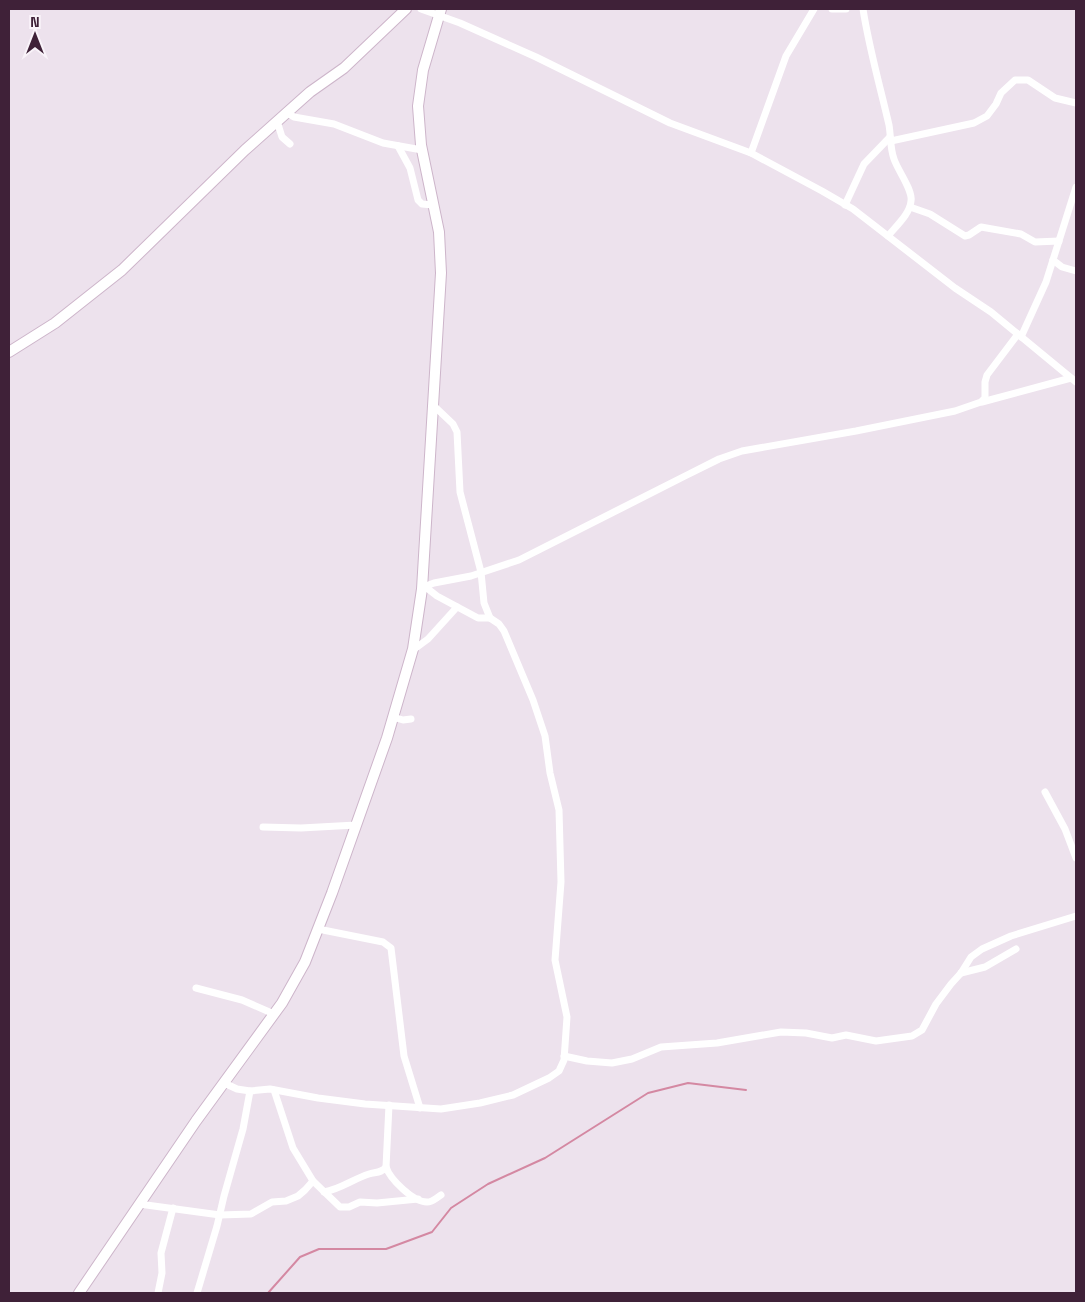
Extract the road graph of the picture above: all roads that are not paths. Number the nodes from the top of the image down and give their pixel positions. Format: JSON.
{"nodes":[{"id":1,"x":406,"y":9,"type":"edge"},
{"id":2,"x":421,"y":9,"type":"edge"},
{"id":3,"x":814,"y":9,"type":"edge"},
{"id":4,"x":832,"y":9,"type":"edge"},
{"id":5,"x":846,"y":9,"type":"edge"},
{"id":6,"x":863,"y":9,"type":"edge"},
{"id":7,"x":440,"y":12,"type":"edge"},
{"id":8,"x":1076,"y":103,"type":"edge"},
{"id":9,"x":286,"y":112,"type":"junction"},
{"id":10,"x":277,"y":121,"type":"junction"},
{"id":11,"x":891,"y":139,"type":"junction"},
{"id":12,"x":290,"y":144,"type":"dead end"},
{"id":13,"x":398,"y":146,"type":"junction"},
{"id":14,"x":422,"y":150,"type":"junction"},
{"id":15,"x":751,"y":153,"type":"junction"},
{"id":16,"x":1076,"y":187,"type":"edge"},
{"id":17,"x":433,"y":205,"type":"junction"},
{"id":18,"x":845,"y":205,"type":"junction"},
{"id":19,"x":910,"y":207,"type":"junction"},
{"id":20,"x":1069,"y":212,"type":"junction"},
{"id":21,"x":1076,"y":215,"type":"edge"},
{"id":22,"x":888,"y":236,"type":"junction"},
{"id":23,"x":1059,"y":241,"type":"junction"},
{"id":24,"x":1053,"y":260,"type":"junction"},
{"id":25,"x":1076,"y":271,"type":"edge"},
{"id":26,"x":1019,"y":336,"type":"junction"},
{"id":27,"x":9,"y":352,"type":"edge"},
{"id":28,"x":1074,"y":380,"type":"edge"},
{"id":29,"x":981,"y":402,"type":"junction"},
{"id":30,"x":433,"y":405,"type":"junction"},
{"id":31,"x":480,"y":572,"type":"junction"},
{"id":32,"x":424,"y":586,"type":"junction"},
{"id":33,"x":456,"y":607,"type":"junction"},
{"id":34,"x":490,"y":618,"type":"junction"},
{"id":35,"x":413,"y":650,"type":"junction"},
{"id":36,"x":393,"y":717,"type":"junction"},
{"id":37,"x":411,"y":719,"type":"dead end"},
{"id":38,"x":1045,"y":792,"type":"dead end"},
{"id":39,"x":356,"y":825,"type":"junction"},
{"id":40,"x":263,"y":827,"type":"dead end"},
{"id":41,"x":1076,"y":858,"type":"edge"},
{"id":42,"x":1076,"y":916,"type":"edge"},
{"id":43,"x":318,"y":928,"type":"junction"},
{"id":44,"x":1016,"y":949,"type":"dead end"},
{"id":45,"x":961,"y":973,"type":"junction"},
{"id":46,"x":196,"y":988,"type":"dead end"},
{"id":47,"x":274,"y":1014,"type":"junction"},
{"id":48,"x":564,"y":1056,"type":"junction"},
{"id":49,"x":224,"y":1082,"type":"junction"},
{"id":50,"x":274,"y":1090,"type":"junction"},
{"id":51,"x":250,"y":1091,"type":"junction"},
{"id":52,"x":389,"y":1106,"type":"junction"},
{"id":53,"x":420,"y":1108,"type":"junction"},
{"id":54,"x":386,"y":1167,"type":"junction"},
{"id":55,"x":313,"y":1181,"type":"junction"},
{"id":56,"x":324,"y":1192,"type":"junction"},
{"id":57,"x":441,"y":1195,"type":"dead end"},
{"id":58,"x":418,"y":1199,"type":"junction"},
{"id":59,"x":139,"y":1204,"type":"junction"},
{"id":60,"x":172,"y":1208,"type":"junction"},
{"id":61,"x":220,"y":1215,"type":"junction"},
{"id":62,"x":79,"y":1293,"type":"edge"},
{"id":63,"x":158,"y":1293,"type":"edge"},
{"id":64,"x":197,"y":1293,"type":"edge"}],
"edges":[{"from":1,"to":9,"type":"street"},
{"from":2,"to":7,"type":"street"},
{"from":3,"to":15,"type":"street"},
{"from":4,"to":5,"type":"street"},
{"from":6,"to":11,"type":"street"},
{"from":7,"to":14,"type":"street"},
{"from":7,"to":15,"type":"street"},
{"from":8,"to":11,"type":"street"},
{"from":9,"to":10,"type":"street"},
{"from":9,"to":13,"type":"street"},
{"from":10,"to":12,"type":"street"},
{"from":10,"to":27,"type":"street"},
{"from":11,"to":18,"type":"street"},
{"from":11,"to":19,"type":"street"},
{"from":13,"to":14,"type":"street"},
{"from":13,"to":17,"type":"street"},
{"from":14,"to":17,"type":"street"},
{"from":15,"to":18,"type":"street"},
{"from":16,"to":20,"type":"street"},
{"from":17,"to":30,"type":"street"},
{"from":18,"to":22,"type":"street"},
{"from":19,"to":22,"type":"street"},
{"from":19,"to":23,"type":"street"},
{"from":20,"to":21,"type":"street"},
{"from":20,"to":23,"type":"street"},
{"from":22,"to":26,"type":"street"},
{"from":23,"to":24,"type":"street"},
{"from":24,"to":25,"type":"street"},
{"from":24,"to":26,"type":"street"},
{"from":26,"to":28,"type":"street"},
{"from":26,"to":29,"type":"street"},
{"from":28,"to":29,"type":"street"},
{"from":29,"to":31,"type":"street"},
{"from":30,"to":31,"type":"street"},
{"from":30,"to":32,"type":"street"},
{"from":31,"to":32,"type":"street"},
{"from":31,"to":34,"type":"street"},
{"from":32,"to":33,"type":"street"},
{"from":32,"to":35,"type":"street"},
{"from":33,"to":34,"type":"street"},
{"from":33,"to":35,"type":"street"},
{"from":34,"to":48,"type":"street"},
{"from":35,"to":36,"type":"street"},
{"from":36,"to":37,"type":"street"},
{"from":36,"to":39,"type":"street"},
{"from":38,"to":41,"type":"street"},
{"from":39,"to":40,"type":"street"},
{"from":39,"to":43,"type":"street"},
{"from":42,"to":45,"type":"street"},
{"from":43,"to":47,"type":"street"},
{"from":43,"to":53,"type":"street"},
{"from":44,"to":45,"type":"street"},
{"from":45,"to":48,"type":"street"},
{"from":46,"to":47,"type":"street"},
{"from":47,"to":49,"type":"street"},
{"from":48,"to":53,"type":"street"},
{"from":49,"to":51,"type":"street"},
{"from":49,"to":59,"type":"street"},
{"from":50,"to":51,"type":"street"},
{"from":50,"to":52,"type":"street"},
{"from":50,"to":55,"type":"street"},
{"from":51,"to":61,"type":"street"},
{"from":52,"to":53,"type":"street"},
{"from":52,"to":54,"type":"street"},
{"from":54,"to":56,"type":"street"},
{"from":54,"to":58,"type":"street"},
{"from":55,"to":56,"type":"street"},
{"from":55,"to":61,"type":"street"},
{"from":56,"to":58,"type":"street"},
{"from":57,"to":58,"type":"street"},
{"from":59,"to":60,"type":"street"},
{"from":59,"to":62,"type":"street"},
{"from":60,"to":61,"type":"street"},
{"from":60,"to":63,"type":"street"},
{"from":61,"to":64,"type":"street"}]}
